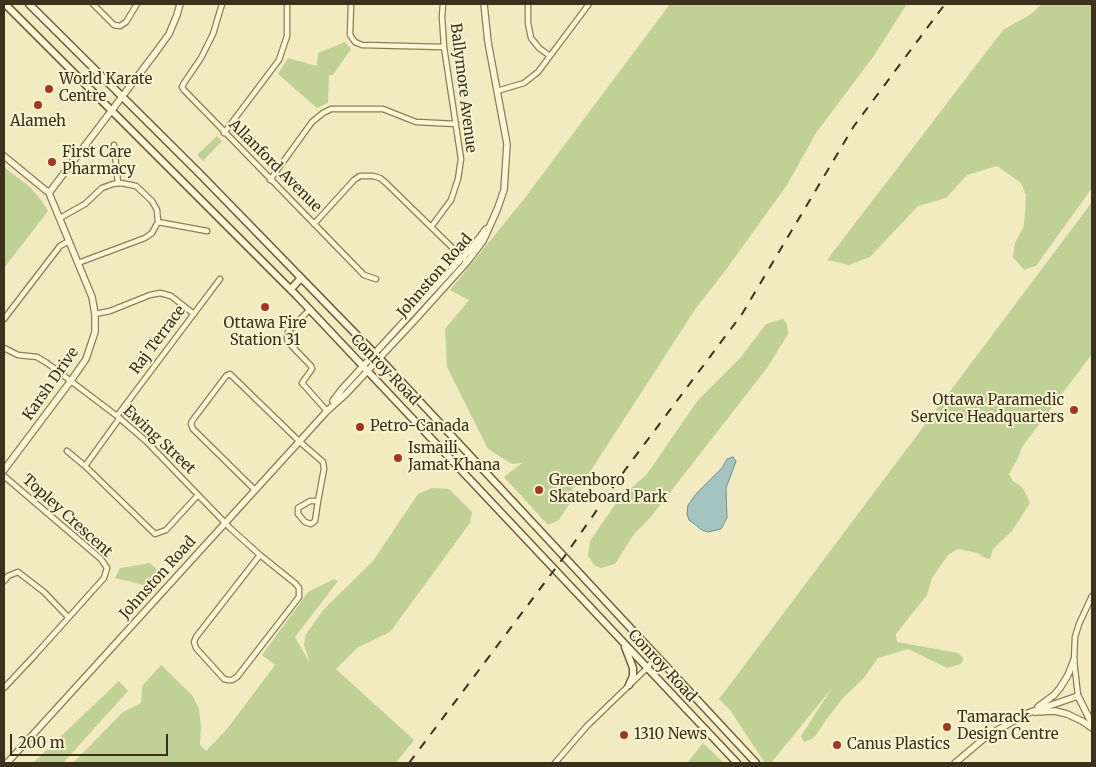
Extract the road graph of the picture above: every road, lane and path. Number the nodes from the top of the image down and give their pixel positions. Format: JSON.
{"nodes":[{"id":1,"x":5,"y":4,"type":"edge"},
{"id":2,"x":28,"y":4,"type":"edge"},
{"id":3,"x":93,"y":4,"type":"edge"},
{"id":4,"x":137,"y":4,"type":"edge"},
{"id":5,"x":180,"y":4,"type":"edge"},
{"id":6,"x":222,"y":4,"type":"edge"},
{"id":7,"x":287,"y":4,"type":"edge"},
{"id":8,"x":351,"y":4,"type":"edge"},
{"id":9,"x":443,"y":4,"type":"edge"},
{"id":10,"x":484,"y":4,"type":"edge"},
{"id":11,"x":528,"y":4,"type":"edge"},
{"id":12,"x":589,"y":4,"type":"edge"},
{"id":13,"x":444,"y":47,"type":"junction"},
{"id":14,"x":550,"y":56,"type":"junction"},
{"id":15,"x":497,"y":91,"type":"junction"},
{"id":16,"x":122,"y":96,"type":"junction"},
{"id":17,"x":112,"y":110,"type":"junction"},
{"id":18,"x":456,"y":124,"type":"junction"},
{"id":19,"x":224,"y":133,"type":"junction"},
{"id":20,"x":114,"y":145,"type":"dead end"},
{"id":21,"x":4,"y":156,"type":"edge"},
{"id":22,"x":270,"y":180,"type":"junction"},
{"id":23,"x":118,"y":183,"type":"junction"},
{"id":24,"x":49,"y":193,"type":"junction"},
{"id":25,"x":60,"y":218,"type":"junction"},
{"id":26,"x":494,"y":219,"type":"junction"},
{"id":27,"x":158,"y":222,"type":"junction"},
{"id":28,"x":314,"y":224,"type":"junction"},
{"id":29,"x":431,"y":227,"type":"junction"},
{"id":30,"x":207,"y":231,"type":"dead end"},
{"id":31,"x":69,"y":241,"type":"junction"},
{"id":32,"x":462,"y":258,"type":"junction"},
{"id":33,"x":467,"y":262,"type":"junction"},
{"id":34,"x":78,"y":263,"type":"junction"},
{"id":35,"x":301,"y":278,"type":"junction"},
{"id":36,"x":220,"y":279,"type":"dead end"},
{"id":37,"x":376,"y":279,"type":"dead end"},
{"id":38,"x":291,"y":289,"type":"junction"},
{"id":39,"x":310,"y":309,"type":"junction"},
{"id":40,"x":95,"y":314,"type":"junction"},
{"id":41,"x":194,"y":314,"type":"junction"},
{"id":42,"x":4,"y":319,"type":"edge"},
{"id":43,"x":4,"y":348,"type":"edge"},
{"id":44,"x":377,"y":356,"type":"junction"},
{"id":45,"x":366,"y":367,"type":"junction"},
{"id":46,"x":70,"y":382,"type":"junction"},
{"id":47,"x":327,"y":410,"type":"junction"},
{"id":48,"x":118,"y":418,"type":"junction"},
{"id":49,"x":300,"y":442,"type":"junction"},
{"id":50,"x":67,"y":451,"type":"dead end"},
{"id":51,"x":85,"y":466,"type":"junction"},
{"id":52,"x":4,"y":470,"type":"edge"},
{"id":53,"x":4,"y":476,"type":"edge"},
{"id":54,"x":255,"y":490,"type":"junction"},
{"id":55,"x":198,"y":495,"type":"junction"},
{"id":56,"x":318,"y":501,"type":"junction"},
{"id":57,"x":225,"y":523,"type":"junction"},
{"id":58,"x":260,"y":555,"type":"junction"},
{"id":59,"x":4,"y":581,"type":"edge"},
{"id":60,"x":1092,"y":596,"type":"edge"},
{"id":61,"x":68,"y":617,"type":"junction"},
{"id":62,"x":622,"y":641,"type":"junction"},
{"id":63,"x":656,"y":656,"type":"junction"},
{"id":64,"x":1074,"y":660,"type":"junction"},
{"id":65,"x":647,"y":668,"type":"junction"},
{"id":66,"x":628,"y":685,"type":"junction"},
{"id":67,"x":4,"y":688,"type":"edge"},
{"id":68,"x":1078,"y":696,"type":"junction"},
{"id":69,"x":1028,"y":713,"type":"junction"},
{"id":70,"x":1092,"y":724,"type":"edge"},
{"id":71,"x":1092,"y":728,"type":"edge"},
{"id":72,"x":7,"y":763,"type":"edge"},
{"id":73,"x":555,"y":763,"type":"edge"},
{"id":74,"x":737,"y":763,"type":"edge"},
{"id":75,"x":756,"y":763,"type":"edge"},
{"id":76,"x":955,"y":763,"type":"edge"}],
"edges":[{"from":1,"to":17,"type":"main road","name":"Conroy Road"},
{"from":2,"to":16,"type":"main road","name":"Conroy Road"},
{"from":3,"to":4,"type":"street"},
{"from":5,"to":16,"type":"street"},
{"from":6,"to":19,"type":"street","name":"Allanford Avenue"},
{"from":7,"to":19,"type":"street"},
{"from":8,"to":13,"type":"street"},
{"from":9,"to":13,"type":"street","name":"Ballymore Avenue"},
{"from":10,"to":15,"type":"street","name":"Johnston Road"},
{"from":11,"to":14,"type":"street"},
{"from":12,"to":14,"type":"street"},
{"from":13,"to":18,"type":"street","name":"Ballymore Avenue"},
{"from":14,"to":15,"type":"street"},
{"from":15,"to":26,"type":"street","name":"Johnston Road"},
{"from":16,"to":17,"type":"street"},
{"from":16,"to":35,"type":"main road","name":"Conroy Road"},
{"from":17,"to":24,"type":"street"},
{"from":17,"to":38,"type":"main road","name":"Conroy Road"},
{"from":18,"to":22,"type":"street"},
{"from":18,"to":29,"type":"street","name":"Ballymore Avenue"},
{"from":19,"to":22,"type":"street","name":"Allanford Avenue"},
{"from":20,"to":23,"type":"street"},
{"from":21,"to":24,"type":"street"},
{"from":22,"to":28,"type":"street","name":"Allanford Avenue"},
{"from":23,"to":25,"type":"street"},
{"from":23,"to":27,"type":"street"},
{"from":24,"to":25,"type":"street","name":"Karsh Drive"},
{"from":25,"to":31,"type":"street","name":"Karsh Drive"},
{"from":26,"to":32,"type":"street","name":"Johnston Road"},
{"from":26,"to":33,"type":"street","name":"Johnston Road"},
{"from":27,"to":30,"type":"street"},
{"from":27,"to":34,"type":"street"},
{"from":28,"to":29,"type":"street","name":"Allanford Avenue"},
{"from":28,"to":37,"type":"street"},
{"from":29,"to":32,"type":"street","name":"Allanford Avenue"},
{"from":31,"to":34,"type":"street","name":"Karsh Drive"},
{"from":31,"to":42,"type":"street"},
{"from":32,"to":33,"type":"street","name":"Allanford Avenue"},
{"from":32,"to":44,"type":"street","name":"Johnston Road"},
{"from":33,"to":44,"type":"street","name":"Johnston Road"},
{"from":34,"to":40,"type":"street","name":"Karsh Drive"},
{"from":35,"to":38,"type":"main road"},
{"from":35,"to":44,"type":"main road","name":"Conroy Road"},
{"from":36,"to":41,"type":"street","name":"Raj Terrace"},
{"from":38,"to":39,"type":"main road","name":"Conroy Road"},
{"from":39,"to":45,"type":"main road","name":"Conroy Road"},
{"from":39,"to":47,"type":"street"},
{"from":40,"to":41,"type":"street"},
{"from":40,"to":46,"type":"street","name":"Karsh Drive"},
{"from":41,"to":48,"type":"street","name":"Raj Terrace"},
{"from":43,"to":46,"type":"street","name":"Ewing Street"},
{"from":44,"to":45,"type":"street","name":"Johnston Road"},
{"from":44,"to":63,"type":"main road","name":"Conroy Road"},
{"from":45,"to":47,"type":"street","name":"Johnston Road"},
{"from":45,"to":62,"type":"main road","name":"Conroy Road"},
{"from":46,"to":48,"type":"street","name":"Ewing Street"},
{"from":46,"to":52,"type":"street","name":"Karsh Drive"},
{"from":47,"to":49,"type":"street","name":"Johnston Road"},
{"from":48,"to":51,"type":"street","name":"Raj Terrace"},
{"from":48,"to":55,"type":"street","name":"Ewing Street"},
{"from":49,"to":54,"type":"street","name":"Johnston Road"},
{"from":49,"to":54,"type":"street"},
{"from":49,"to":56,"type":"street"},
{"from":50,"to":51,"type":"street"},
{"from":51,"to":55,"type":"street"},
{"from":53,"to":61,"type":"street","name":"Topley Crescent"},
{"from":54,"to":57,"type":"street","name":"Johnston Road"},
{"from":55,"to":57,"type":"street","name":"Ewing Street"},
{"from":56,"to":56,"type":"street"},
{"from":57,"to":58,"type":"street","name":"Ewing Street"},
{"from":57,"to":72,"type":"street","name":"Johnston Road"},
{"from":58,"to":58,"type":"street","name":"Ewing Street"},
{"from":59,"to":61,"type":"street"},
{"from":60,"to":64,"type":"street"},
{"from":61,"to":67,"type":"street","name":"Topley Crescent"},
{"from":62,"to":65,"type":"main road","name":"Conroy Road"},
{"from":62,"to":66,"type":"main road"},
{"from":63,"to":65,"type":"street"},
{"from":63,"to":75,"type":"main road","name":"Conroy Road"},
{"from":64,"to":68,"type":"street"},
{"from":64,"to":69,"type":"street"},
{"from":65,"to":66,"type":"street"},
{"from":65,"to":74,"type":"main road","name":"Conroy Road"},
{"from":66,"to":73,"type":"street"},
{"from":68,"to":69,"type":"street"},
{"from":68,"to":70,"type":"street"},
{"from":69,"to":71,"type":"street"},
{"from":69,"to":76,"type":"street"}]}
